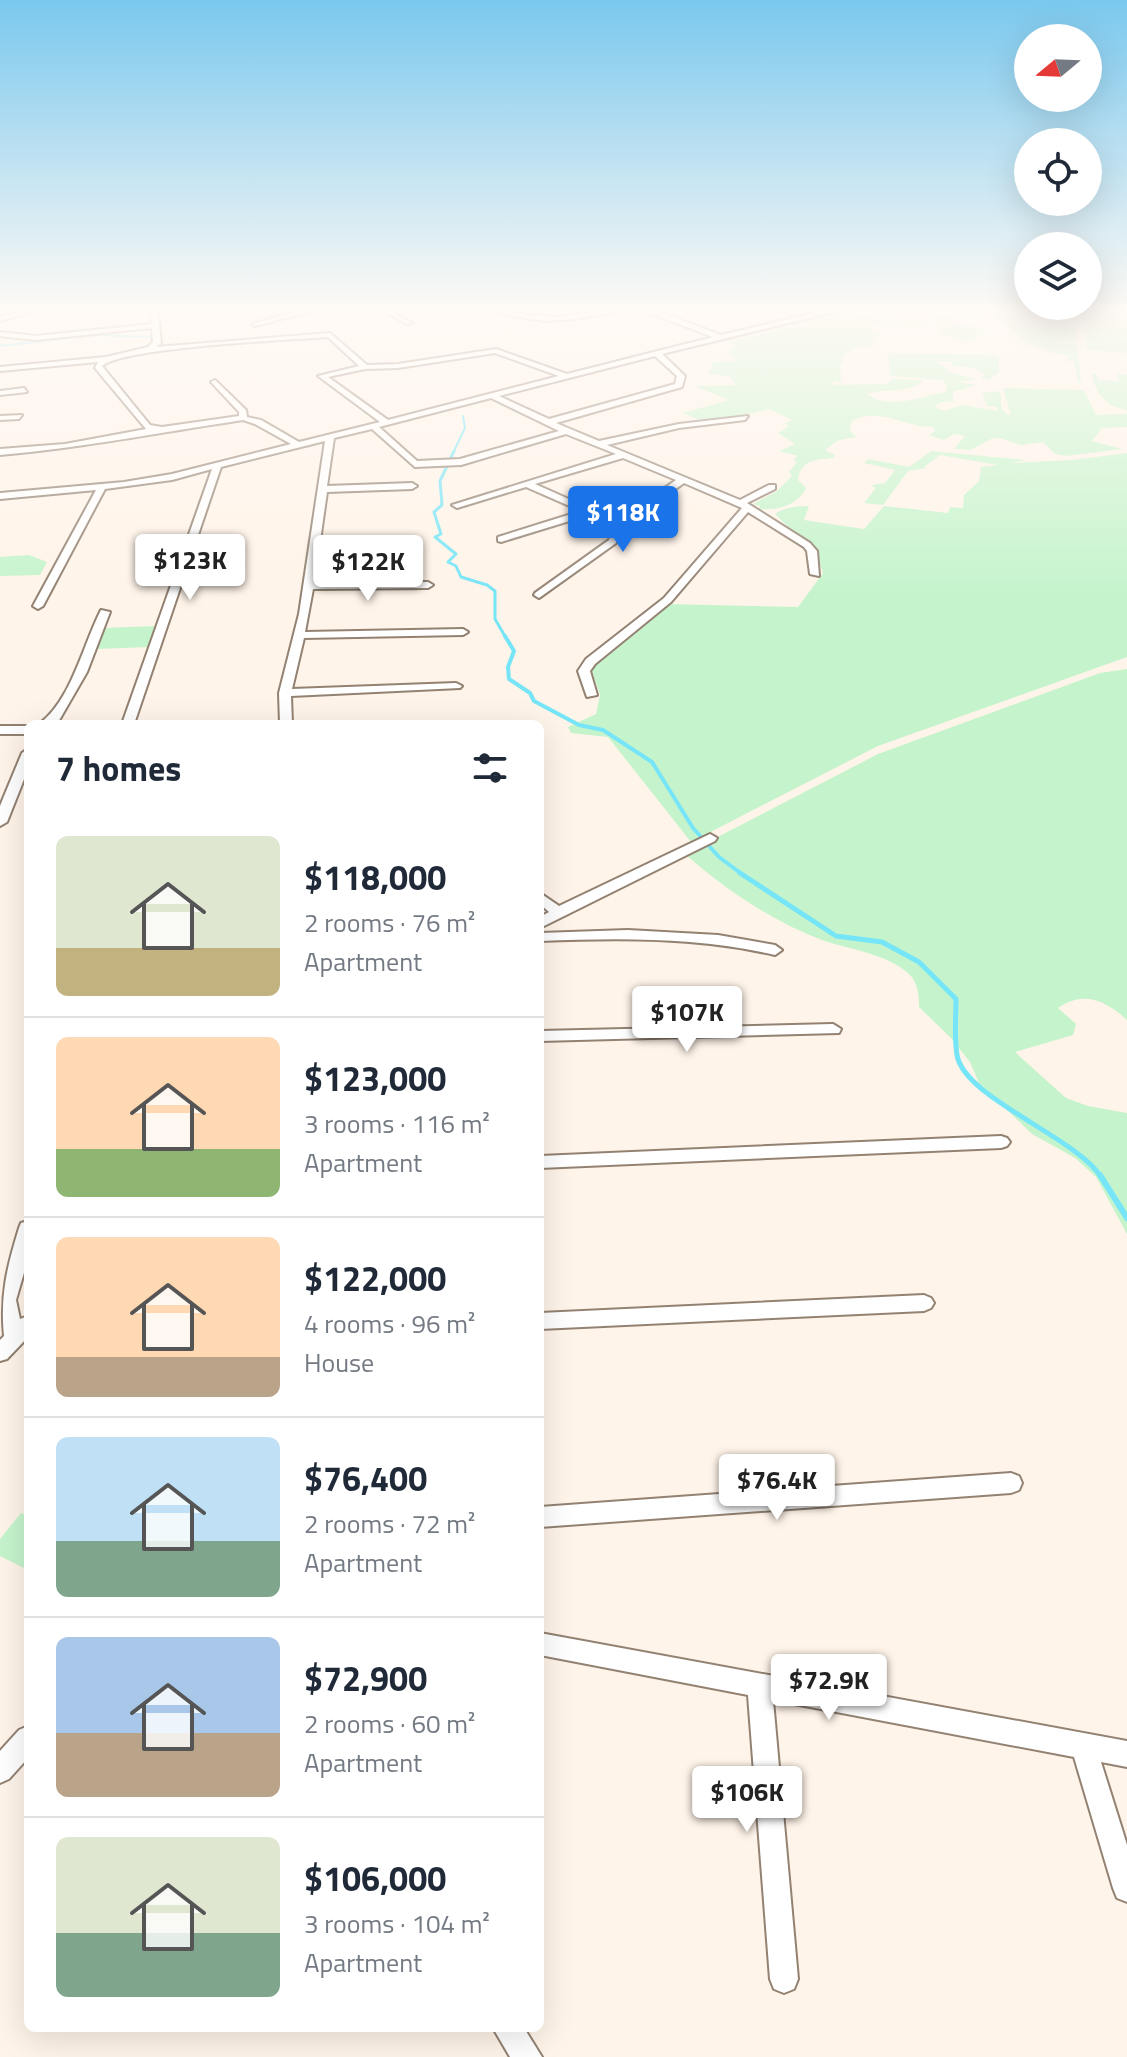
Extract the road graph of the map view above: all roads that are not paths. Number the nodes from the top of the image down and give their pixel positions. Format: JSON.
{"nodes":[{"id":1,"x":126,"y":402,"type":"edge"},
{"id":2,"x":234,"y":402,"type":"edge"},
{"id":3,"x":358,"y":402,"type":"edge"},
{"id":4,"x":469,"y":402,"type":"edge"},
{"id":5,"x":506,"y":402,"type":"edge"},
{"id":6,"x":619,"y":402,"type":"edge"},
{"id":7,"x":19,"y":417,"type":"dead end"},
{"id":8,"x":0,"y":418,"type":"edge"},
{"id":9,"x":243,"y":418,"type":"junction"},
{"id":10,"x":745,"y":418,"type":"dead end"},
{"id":11,"x":549,"y":422,"type":"junction"},
{"id":12,"x":387,"y":423,"type":"junction"},
{"id":13,"x":375,"y":427,"type":"junction"},
{"id":14,"x":162,"y":429,"type":"junction"},
{"id":15,"x":567,"y":431,"type":"junction"},
{"id":16,"x":330,"y":438,"type":"junction"},
{"id":17,"x":599,"y":444,"type":"junction"},
{"id":18,"x":298,"y":445,"type":"junction"},
{"id":19,"x":0,"y":452,"type":"edge"},
{"id":20,"x":623,"y":455,"type":"junction"},
{"id":21,"x":217,"y":468,"type":"junction"},
{"id":22,"x":682,"y":480,"type":"junction"},
{"id":23,"x":527,"y":484,"type":"junction"},
{"id":24,"x":412,"y":486,"type":"dead end"},
{"id":25,"x":102,"y":487,"type":"junction"},
{"id":26,"x":772,"y":487,"type":"dead end"},
{"id":27,"x":323,"y":489,"type":"junction"},
{"id":28,"x":4,"y":495,"type":"edge"},
{"id":29,"x":457,"y":505,"type":"dead end"},
{"id":30,"x":743,"y":506,"type":"junction"},
{"id":31,"x":0,"y":510,"type":"edge"},
{"id":32,"x":589,"y":512,"type":"junction"},
{"id":33,"x":619,"y":525,"type":"junction"},
{"id":34,"x":501,"y":539,"type":"dead end"},
{"id":35,"x":815,"y":574,"type":"dead end"},
{"id":36,"x":428,"y":585,"type":"dead end"},
{"id":37,"x":308,"y":586,"type":"junction"},
{"id":38,"x":539,"y":595,"type":"dead end"},
{"id":39,"x":38,"y":606,"type":"dead end"},
{"id":40,"x":105,"y":612,"type":"dead end"},
{"id":41,"x":463,"y":632,"type":"dead end"},
{"id":42,"x":299,"y":635,"type":"junction"},
{"id":43,"x":456,"y":686,"type":"dead end"},
{"id":44,"x":285,"y":693,"type":"junction"},
{"id":45,"x":591,"y":695,"type":"dead end"},
{"id":46,"x":53,"y":720,"type":"edge"},
{"id":47,"x":129,"y":720,"type":"edge"},
{"id":48,"x":286,"y":720,"type":"edge"},
{"id":49,"x":0,"y":730,"type":"edge"},
{"id":50,"x":24,"y":730,"type":"edge"},
{"id":51,"x":24,"y":763,"type":"edge"},
{"id":52,"x":0,"y":822,"type":"edge"},
{"id":53,"x":710,"y":838,"type":"dead end"},
{"id":54,"x":544,"y":900,"type":"edge"},
{"id":55,"x":558,"y":912,"type":"junction"},
{"id":56,"x":544,"y":921,"type":"edge"},
{"id":57,"x":544,"y":937,"type":"edge"},
{"id":58,"x":775,"y":950,"type":"dead end"},
{"id":59,"x":833,"y":1029,"type":"dead end"},
{"id":60,"x":544,"y":1036,"type":"edge"},
{"id":61,"x":1001,"y":1142,"type":"dead end"},
{"id":62,"x":544,"y":1162,"type":"edge"},
{"id":63,"x":24,"y":1241,"type":"edge"},
{"id":64,"x":924,"y":1303,"type":"dead end"},
{"id":65,"x":544,"y":1321,"type":"edge"},
{"id":66,"x":14,"y":1338,"type":"edge"},
{"id":67,"x":1011,"y":1483,"type":"dead end"},
{"id":68,"x":544,"y":1517,"type":"edge"},
{"id":69,"x":544,"y":1645,"type":"edge"},
{"id":70,"x":759,"y":1684,"type":"junction"},
{"id":71,"x":24,"y":1743,"type":"edge"},
{"id":72,"x":1083,"y":1745,"type":"junction"},
{"id":73,"x":1127,"y":1754,"type":"edge"},
{"id":74,"x":0,"y":1770,"type":"edge"},
{"id":75,"x":1127,"y":1888,"type":"edge"},
{"id":76,"x":784,"y":1979,"type":"dead end"},
{"id":77,"x":510,"y":2032,"type":"edge"},
{"id":78,"x":527,"y":2057,"type":"edge"}],
"edges":[{"from":1,"to":14,"type":"street"},
{"from":2,"to":9,"type":"street"},
{"from":3,"to":12,"type":"street"},
{"from":4,"to":12,"type":"street"},
{"from":5,"to":11,"type":"street"},
{"from":6,"to":11,"type":"street"},
{"from":7,"to":8,"type":"street"},
{"from":9,"to":14,"type":"street"},
{"from":9,"to":18,"type":"street"},
{"from":10,"to":17,"type":"street"},
{"from":11,"to":15,"type":"street"},
{"from":12,"to":13,"type":"street"},
{"from":13,"to":15,"type":"street"},
{"from":13,"to":16,"type":"street"},
{"from":14,"to":19,"type":"street"},
{"from":15,"to":17,"type":"street"},
{"from":16,"to":18,"type":"street"},
{"from":16,"to":27,"type":"street"},
{"from":17,"to":20,"type":"street"},
{"from":18,"to":21,"type":"street"},
{"from":20,"to":22,"type":"street"},
{"from":20,"to":23,"type":"street"},
{"from":21,"to":25,"type":"street"},
{"from":21,"to":47,"type":"street"},
{"from":22,"to":30,"type":"street"},
{"from":22,"to":33,"type":"street"},
{"from":23,"to":29,"type":"street"},
{"from":23,"to":32,"type":"street"},
{"from":24,"to":27,"type":"street"},
{"from":25,"to":28,"type":"street"},
{"from":25,"to":39,"type":"street"},
{"from":26,"to":30,"type":"street"},
{"from":27,"to":37,"type":"street"},
{"from":28,"to":31,"type":"street"},
{"from":30,"to":35,"type":"street"},
{"from":30,"to":45,"type":"street"},
{"from":32,"to":33,"type":"street"},
{"from":32,"to":34,"type":"street"},
{"from":33,"to":38,"type":"street"},
{"from":36,"to":37,"type":"street"},
{"from":37,"to":42,"type":"street"},
{"from":40,"to":46,"type":"street"},
{"from":41,"to":42,"type":"street"},
{"from":42,"to":44,"type":"street"},
{"from":43,"to":44,"type":"street"},
{"from":44,"to":48,"type":"street"},
{"from":49,"to":50,"type":"street"},
{"from":51,"to":52,"type":"street"},
{"from":53,"to":55,"type":"street"},
{"from":54,"to":55,"type":"street"},
{"from":55,"to":56,"type":"street"},
{"from":57,"to":58,"type":"street"},
{"from":59,"to":60,"type":"street"},
{"from":61,"to":62,"type":"street"},
{"from":63,"to":66,"type":"street"},
{"from":64,"to":65,"type":"street"},
{"from":67,"to":68,"type":"street"},
{"from":69,"to":70,"type":"street"},
{"from":70,"to":72,"type":"street"},
{"from":70,"to":76,"type":"street"},
{"from":71,"to":74,"type":"street"},
{"from":72,"to":73,"type":"street"},
{"from":72,"to":75,"type":"street"},
{"from":77,"to":78,"type":"street"}]}
